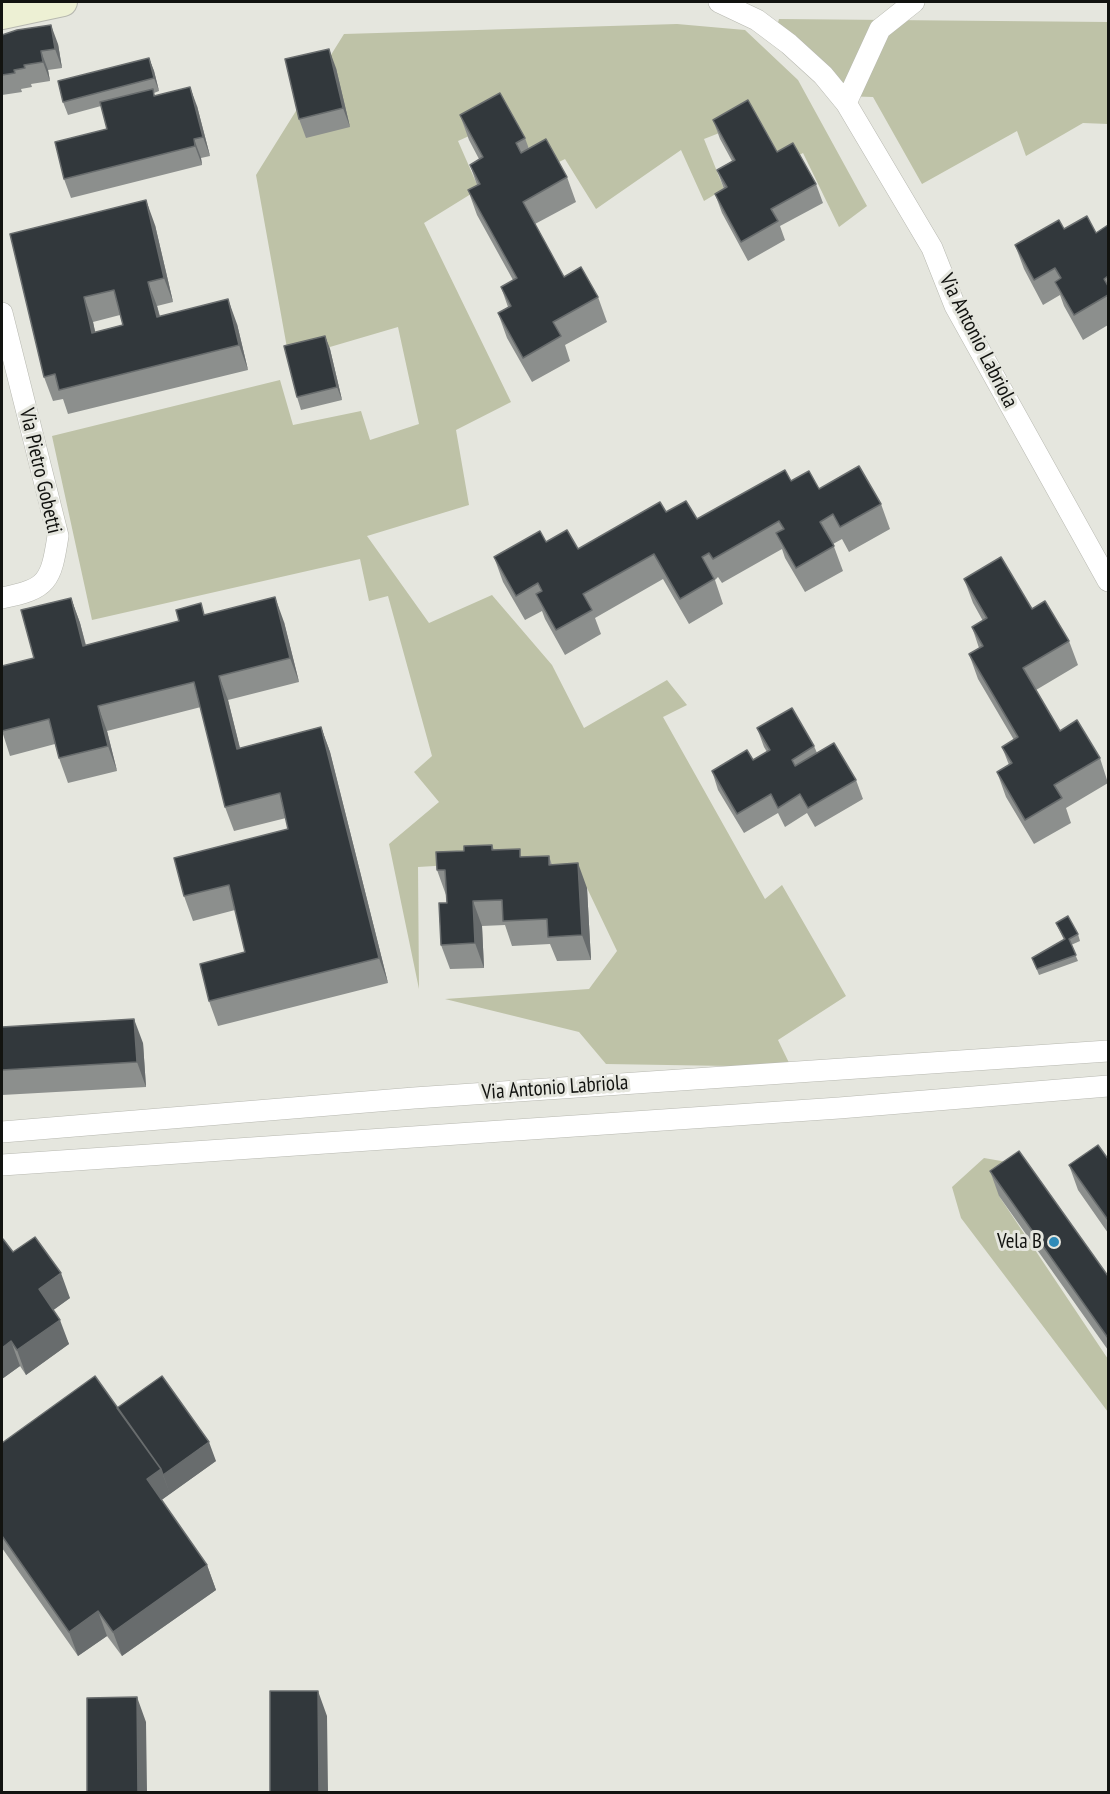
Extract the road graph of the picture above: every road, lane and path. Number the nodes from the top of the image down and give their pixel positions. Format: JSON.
{"nodes":[{"id":1,"x":63,"y":2,"type":"edge"},
{"id":2,"x":719,"y":2,"type":"edge"},
{"id":3,"x":914,"y":2,"type":"edge"},
{"id":4,"x":2,"y":15,"type":"edge"},
{"id":5,"x":846,"y":103,"type":"junction"},
{"id":6,"x":2,"y":313,"type":"edge"},
{"id":7,"x":1108,"y":581,"type":"edge"},
{"id":8,"x":2,"y":598,"type":"edge"},
{"id":9,"x":1108,"y":1051,"type":"edge"},
{"id":10,"x":1108,"y":1086,"type":"edge"},
{"id":11,"x":2,"y":1132,"type":"edge"},
{"id":12,"x":2,"y":1166,"type":"edge"}],
"edges":[{"from":1,"to":4,"type":"main road"},
{"from":2,"to":5,"type":"street","name":"Via Antonio Labriola"},
{"from":3,"to":5,"type":"street"},
{"from":5,"to":7,"type":"street","name":"Via Antonio Labriola"},
{"from":6,"to":8,"type":"street","name":"Via Pietro Gobetti"},
{"from":9,"to":11,"type":"street","name":"Via Antonio Labriola"},
{"from":10,"to":12,"type":"street","name":"Via Antonio Labriola"}]}
